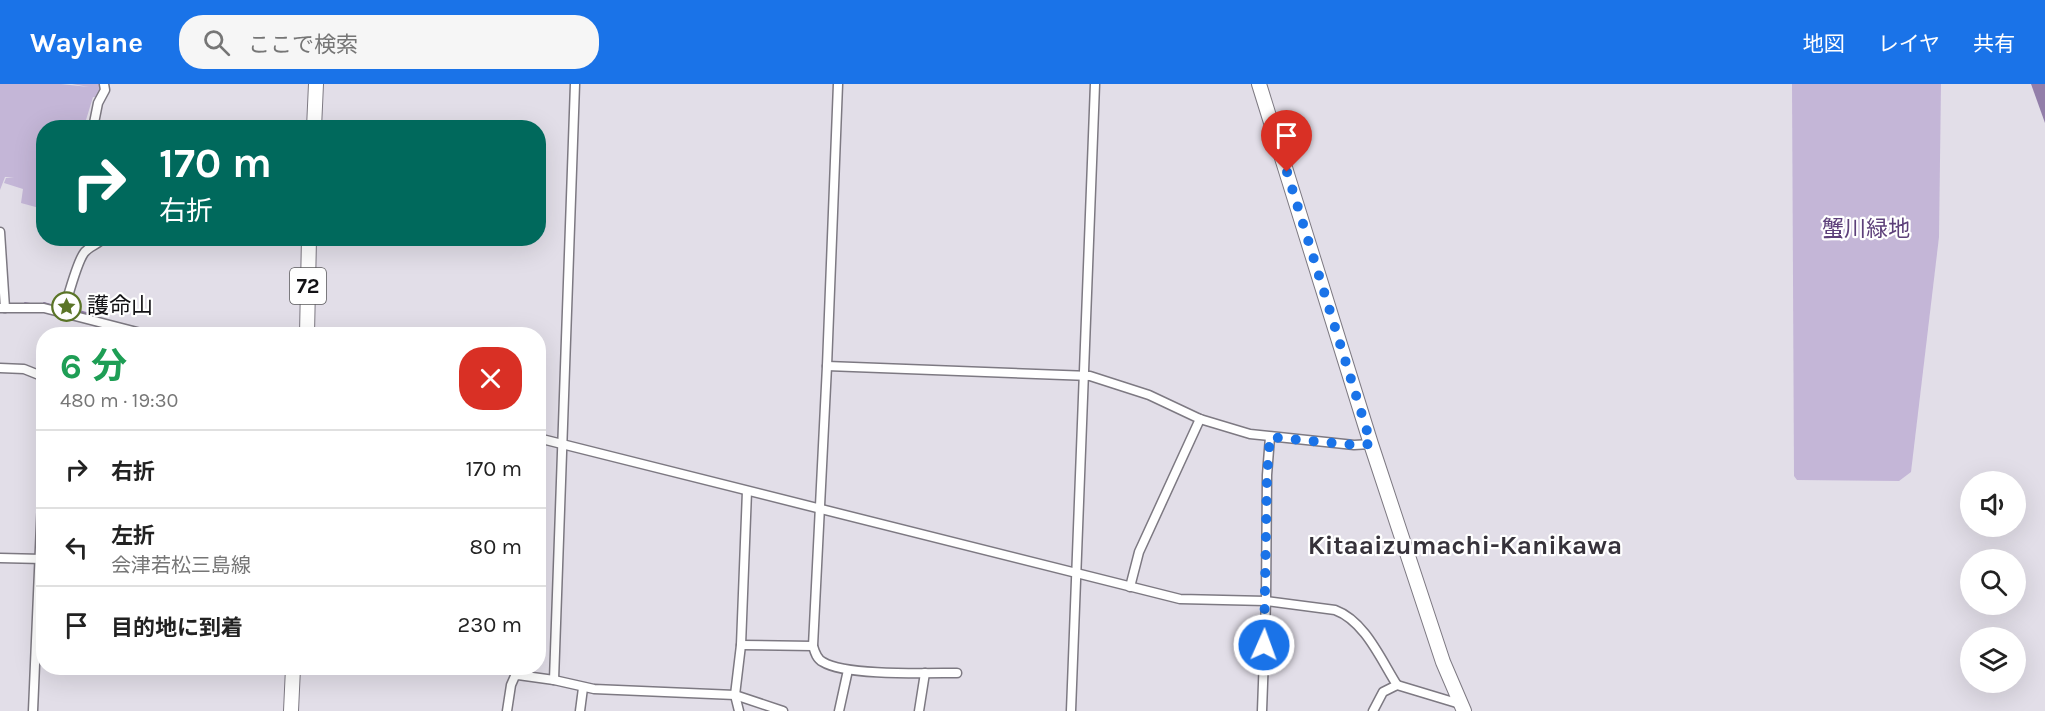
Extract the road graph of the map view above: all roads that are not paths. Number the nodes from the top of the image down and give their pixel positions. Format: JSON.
{"nodes":[{"id":1,"x":105,"y":84,"type":"edge"},
{"id":2,"x":316,"y":84,"type":"edge"},
{"id":3,"x":575,"y":84,"type":"edge"},
{"id":4,"x":838,"y":84,"type":"edge"},
{"id":5,"x":1095,"y":84,"type":"edge"},
{"id":6,"x":1259,"y":84,"type":"edge"},
{"id":7,"x":95,"y":120,"type":"edge"},
{"id":8,"x":314,"y":120,"type":"edge"},
{"id":9,"x":0,"y":232,"type":"edge"},
{"id":10,"x":94,"y":246,"type":"edge"},
{"id":11,"x":309,"y":246,"type":"edge"},
{"id":12,"x":3,"y":308,"type":"edge"},
{"id":13,"x":63,"y":313,"type":"junction"},
{"id":14,"x":118,"y":327,"type":"edge"},
{"id":15,"x":307,"y":327,"type":"edge"},
{"id":16,"x":827,"y":366,"type":"junction"},
{"id":17,"x":0,"y":368,"type":"edge"},
{"id":18,"x":36,"y":374,"type":"edge"},
{"id":19,"x":1082,"y":376,"type":"junction"},
{"id":20,"x":1200,"y":418,"type":"junction"},
{"id":21,"x":1270,"y":437,"type":"junction"},
{"id":22,"x":546,"y":440,"type":"edge"},
{"id":23,"x":562,"y":444,"type":"junction"},
{"id":24,"x":1371,"y":444,"type":"junction"},
{"id":25,"x":747,"y":491,"type":"junction"},
{"id":26,"x":820,"y":509,"type":"junction"},
{"id":27,"x":0,"y":558,"type":"edge"},
{"id":28,"x":36,"y":559,"type":"edge"},
{"id":29,"x":1076,"y":573,"type":"junction"},
{"id":30,"x":1130,"y":587,"type":"junction"},
{"id":31,"x":1266,"y":601,"type":"junction"},
{"id":32,"x":741,"y":645,"type":"junction"},
{"id":33,"x":813,"y":646,"type":"junction"},
{"id":34,"x":36,"y":654,"type":"edge"},
{"id":35,"x":848,"y":670,"type":"junction"},
{"id":36,"x":925,"y":673,"type":"junction"},
{"id":37,"x":957,"y":673,"type":"dead end"},
{"id":38,"x":293,"y":675,"type":"edge"},
{"id":39,"x":554,"y":680,"type":"junction"},
{"id":40,"x":1397,"y":685,"type":"junction"},
{"id":41,"x":583,"y":688,"type":"junction"},
{"id":42,"x":735,"y":695,"type":"junction"},
{"id":43,"x":1462,"y":707,"type":"edge"},
{"id":44,"x":33,"y":711,"type":"edge"},
{"id":45,"x":291,"y":711,"type":"edge"},
{"id":46,"x":507,"y":711,"type":"edge"},
{"id":47,"x":580,"y":711,"type":"edge"},
{"id":48,"x":739,"y":711,"type":"edge"},
{"id":49,"x":783,"y":711,"type":"edge"},
{"id":50,"x":839,"y":711,"type":"edge"},
{"id":51,"x":918,"y":711,"type":"edge"},
{"id":52,"x":1071,"y":711,"type":"edge"},
{"id":53,"x":1262,"y":711,"type":"edge"},
{"id":54,"x":1373,"y":711,"type":"edge"}],
"edges":[{"from":1,"to":7,"type":"street"},
{"from":2,"to":8,"type":"main road"},
{"from":3,"to":23,"type":"street"},
{"from":4,"to":16,"type":"street"},
{"from":5,"to":19,"type":"street"},
{"from":6,"to":24,"type":"main road"},
{"from":9,"to":12,"type":"street"},
{"from":10,"to":13,"type":"street"},
{"from":11,"to":15,"type":"main road","number":"72"},
{"from":12,"to":13,"type":"street"},
{"from":13,"to":14,"type":"street"},
{"from":16,"to":19,"type":"street"},
{"from":16,"to":26,"type":"street"},
{"from":17,"to":18,"type":"street"},
{"from":19,"to":20,"type":"street"},
{"from":19,"to":29,"type":"street"},
{"from":20,"to":21,"type":"street"},
{"from":20,"to":30,"type":"street"},
{"from":21,"to":24,"type":"street"},
{"from":21,"to":31,"type":"street"},
{"from":22,"to":23,"type":"street"},
{"from":23,"to":25,"type":"street"},
{"from":23,"to":39,"type":"street"},
{"from":24,"to":43,"type":"main road"},
{"from":25,"to":26,"type":"street"},
{"from":25,"to":32,"type":"street"},
{"from":26,"to":29,"type":"street"},
{"from":26,"to":33,"type":"street"},
{"from":27,"to":28,"type":"street"},
{"from":29,"to":30,"type":"street"},
{"from":29,"to":52,"type":"street"},
{"from":30,"to":31,"type":"street"},
{"from":31,"to":40,"type":"street"},
{"from":31,"to":53,"type":"street"},
{"from":32,"to":33,"type":"street"},
{"from":32,"to":42,"type":"street"},
{"from":33,"to":35,"type":"street"},
{"from":34,"to":44,"type":"street"},
{"from":35,"to":36,"type":"street"},
{"from":35,"to":50,"type":"street"},
{"from":36,"to":37,"type":"street"},
{"from":36,"to":51,"type":"street"},
{"from":38,"to":45,"type":"main road"},
{"from":39,"to":41,"type":"street"},
{"from":39,"to":46,"type":"street"},
{"from":40,"to":43,"type":"street"},
{"from":40,"to":54,"type":"street"},
{"from":41,"to":42,"type":"street"},
{"from":41,"to":47,"type":"street"},
{"from":42,"to":48,"type":"street"},
{"from":42,"to":49,"type":"street"}]}
